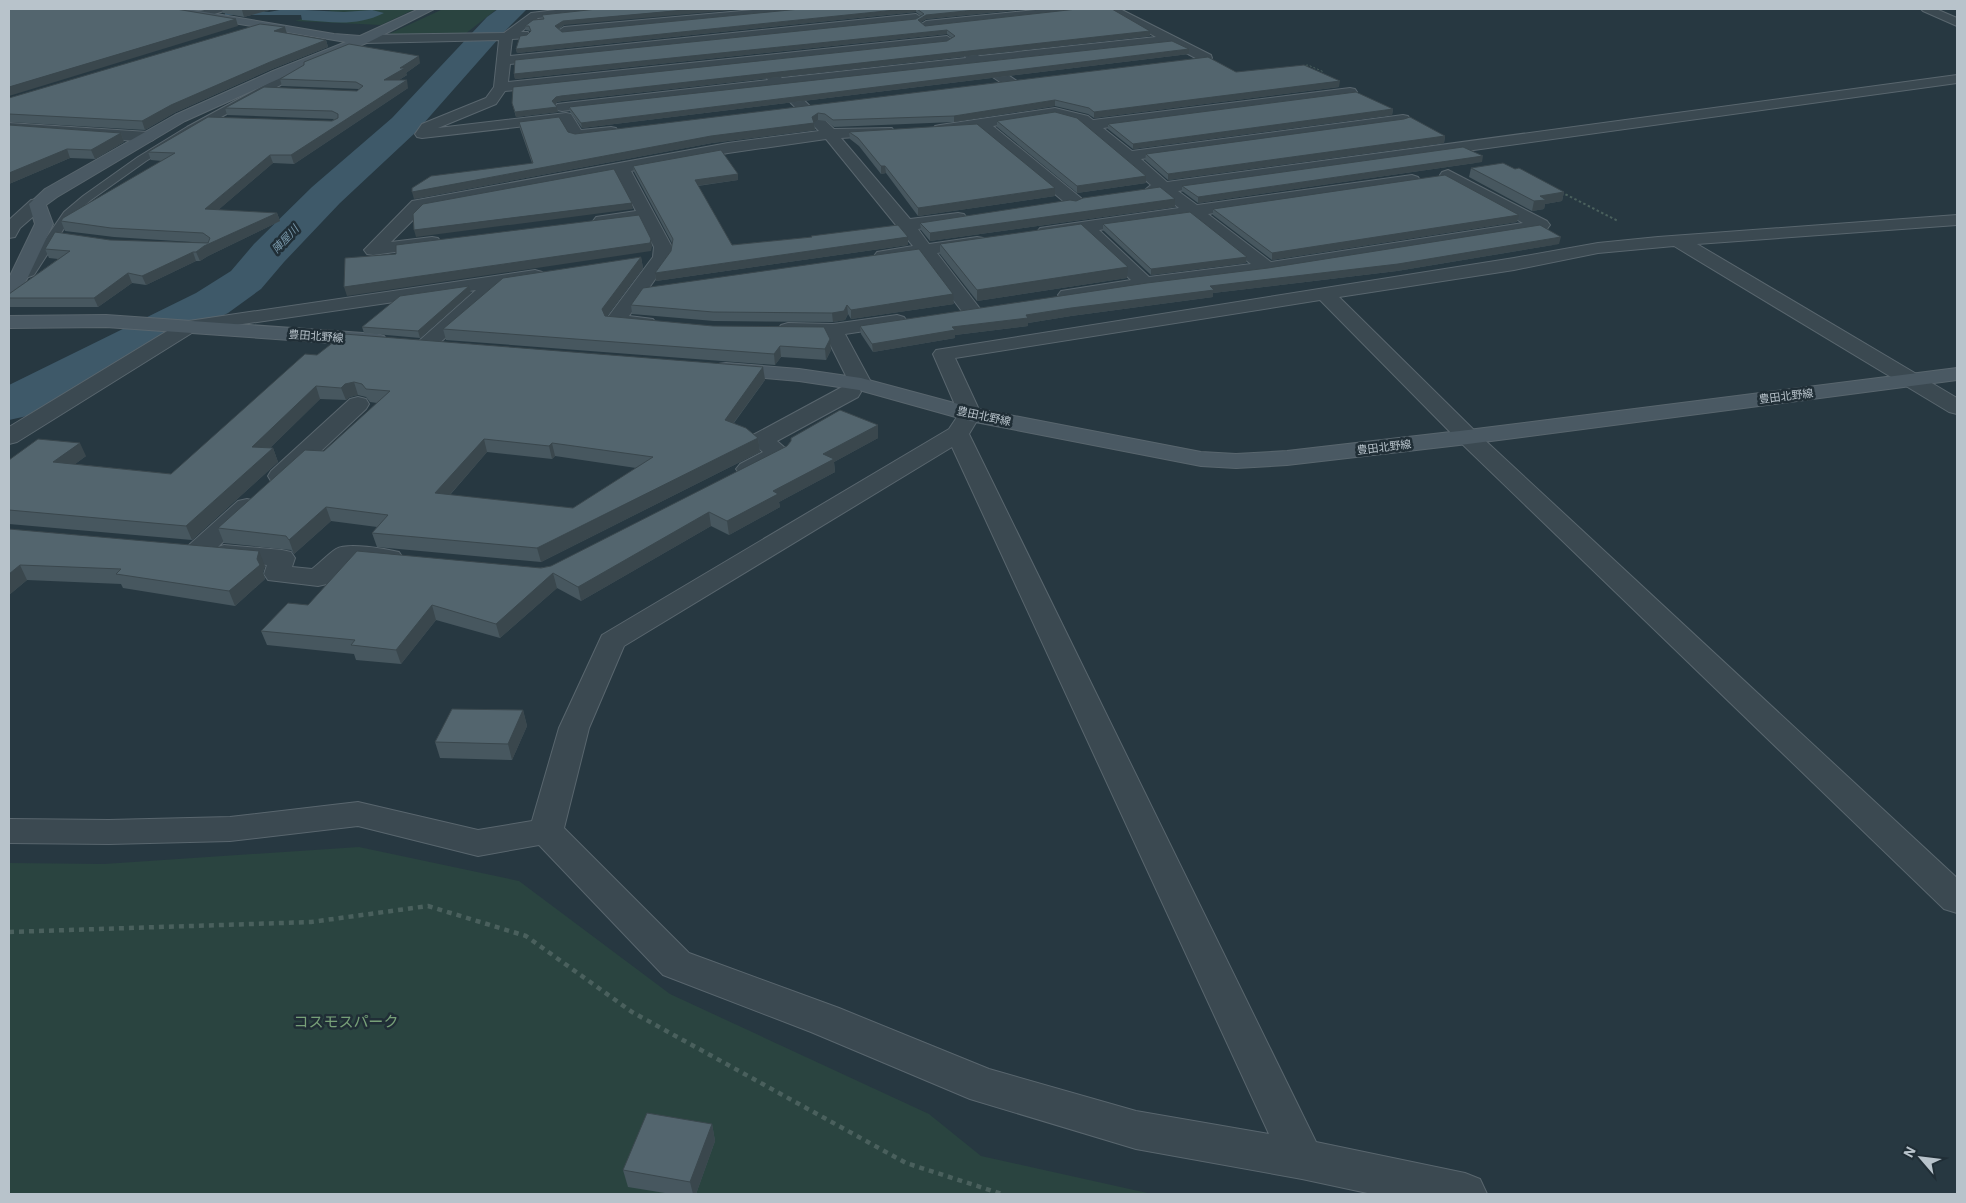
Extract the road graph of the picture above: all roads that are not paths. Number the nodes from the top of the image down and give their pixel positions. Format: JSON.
{"nodes":[{"id":1,"x":168,"y":9,"type":"edge"},
{"id":2,"x":220,"y":9,"type":"edge"},
{"id":3,"x":428,"y":9,"type":"edge"},
{"id":4,"x":598,"y":9,"type":"edge"},
{"id":5,"x":799,"y":9,"type":"edge"},
{"id":6,"x":903,"y":9,"type":"edge"},
{"id":7,"x":1075,"y":9,"type":"edge"},
{"id":8,"x":1112,"y":9,"type":"edge"},
{"id":9,"x":1927,"y":9,"type":"edge"},
{"id":10,"x":709,"y":13,"type":"edge"},
{"id":11,"x":198,"y":15,"type":"junction"},
{"id":12,"x":921,"y":21,"type":"junction"},
{"id":13,"x":1957,"y":22,"type":"edge"},
{"id":14,"x":260,"y":26,"type":"junction"},
{"id":15,"x":1146,"y":26,"type":"junction"},
{"id":16,"x":1126,"y":29,"type":"edge"},
{"id":17,"x":555,"y":32,"type":"edge"},
{"id":18,"x":535,"y":34,"type":"edge"},
{"id":19,"x":232,"y":35,"type":"edge"},
{"id":20,"x":499,"y":37,"type":"junction"},
{"id":21,"x":733,"y":37,"type":"junction"},
{"id":22,"x":365,"y":39,"type":"junction"},
{"id":23,"x":1169,"y":39,"type":"junction"},
{"id":24,"x":947,"y":40,"type":"junction"},
{"id":25,"x":978,"y":46,"type":"edge"},
{"id":26,"x":959,"y":48,"type":"junction"},
{"id":27,"x":755,"y":59,"type":"junction"},
{"id":28,"x":976,"y":60,"type":"junction"},
{"id":29,"x":504,"y":61,"type":"junction"},
{"id":30,"x":1186,"y":61,"type":"edge"},
{"id":31,"x":292,"y":68,"type":"junction"},
{"id":32,"x":1957,"y":79,"type":"edge"},
{"id":33,"x":1028,"y":80,"type":"edge"},
{"id":34,"x":1008,"y":82,"type":"junction"},
{"id":35,"x":554,"y":83,"type":"junction"},
{"id":36,"x":779,"y":83,"type":"junction"},
{"id":37,"x":988,"y":85,"type":"edge"},
{"id":38,"x":501,"y":87,"type":"junction"},
{"id":39,"x":264,"y":90,"type":"junction"},
{"id":40,"x":281,"y":91,"type":"edge"},
{"id":41,"x":1350,"y":92,"type":"edge"},
{"id":42,"x":1314,"y":96,"type":"junction"},
{"id":43,"x":823,"y":105,"type":"edge"},
{"id":44,"x":803,"y":107,"type":"junction"},
{"id":45,"x":784,"y":110,"type":"edge"},
{"id":46,"x":564,"y":112,"type":"junction"},
{"id":47,"x":1055,"y":112,"type":"junction"},
{"id":48,"x":1403,"y":119,"type":"edge"},
{"id":49,"x":207,"y":120,"type":"junction"},
{"id":50,"x":226,"y":121,"type":"edge"},
{"id":51,"x":982,"y":124,"type":"junction"},
{"id":52,"x":1362,"y":124,"type":"junction"},
{"id":53,"x":1089,"y":125,"type":"junction"},
{"id":54,"x":9,"y":126,"type":"edge"},
{"id":55,"x":626,"y":129,"type":"edge"},
{"id":56,"x":926,"y":129,"type":"edge"},
{"id":57,"x":897,"y":131,"type":"edge"},
{"id":58,"x":830,"y":134,"type":"junction"},
{"id":59,"x":1379,"y":134,"type":"edge"},
{"id":60,"x":148,"y":137,"type":"junction"},
{"id":61,"x":1396,"y":144,"type":"edge"},
{"id":62,"x":1413,"y":154,"type":"junction"},
{"id":63,"x":1129,"y":156,"type":"junction"},
{"id":64,"x":621,"y":167,"type":"junction"},
{"id":65,"x":1476,"y":170,"type":"edge"},
{"id":66,"x":1448,"y":174,"type":"junction"},
{"id":67,"x":1163,"y":187,"type":"junction"},
{"id":68,"x":1134,"y":192,"type":"edge"},
{"id":69,"x":1094,"y":198,"type":"edge"},
{"id":70,"x":1075,"y":202,"type":"junction"},
{"id":71,"x":38,"y":204,"type":"junction"},
{"id":72,"x":1056,"y":204,"type":"edge"},
{"id":73,"x":1195,"y":210,"type":"junction"},
{"id":74,"x":647,"y":215,"type":"junction"},
{"id":75,"x":972,"y":216,"type":"edge"},
{"id":76,"x":1957,"y":220,"type":"edge"},
{"id":77,"x":588,"y":222,"type":"edge"},
{"id":78,"x":906,"y":226,"type":"junction"},
{"id":79,"x":1085,"y":226,"type":"junction"},
{"id":80,"x":9,"y":233,"type":"edge"},
{"id":81,"x":1028,"y":234,"type":"edge"},
{"id":82,"x":54,"y":235,"type":"junction"},
{"id":83,"x":72,"y":238,"type":"edge"},
{"id":84,"x":451,"y":240,"type":"edge"},
{"id":85,"x":991,"y":240,"type":"edge"},
{"id":86,"x":1678,"y":241,"type":"junction"},
{"id":87,"x":925,"y":250,"type":"junction"},
{"id":88,"x":662,"y":257,"type":"junction"},
{"id":89,"x":867,"y":258,"type":"edge"},
{"id":90,"x":633,"y":261,"type":"edge"},
{"id":91,"x":1267,"y":268,"type":"junction"},
{"id":92,"x":556,"y":272,"type":"edge"},
{"id":93,"x":18,"y":277,"type":"junction"},
{"id":94,"x":498,"y":281,"type":"junction"},
{"id":95,"x":1146,"y":283,"type":"junction"},
{"id":96,"x":665,"y":287,"type":"edge"},
{"id":97,"x":636,"y":291,"type":"junction"},
{"id":98,"x":1324,"y":293,"type":"junction"},
{"id":99,"x":9,"y":294,"type":"edge"},
{"id":100,"x":1049,"y":298,"type":"edge"},
{"id":101,"x":991,"y":307,"type":"edge"},
{"id":102,"x":971,"y":310,"type":"junction"},
{"id":103,"x":952,"y":313,"type":"edge"},
{"id":104,"x":912,"y":319,"type":"edge"},
{"id":105,"x":9,"y":322,"type":"edge"},
{"id":106,"x":664,"y":325,"type":"edge"},
{"id":107,"x":189,"y":326,"type":"junction"},
{"id":108,"x":774,"y":329,"type":"edge"},
{"id":109,"x":833,"y":330,"type":"junction"},
{"id":110,"x":410,"y":343,"type":"junction"},
{"id":111,"x":454,"y":346,"type":"edge"},
{"id":112,"x":709,"y":367,"type":"edge"},
{"id":113,"x":1957,"y":374,"type":"edge"},
{"id":114,"x":1913,"y":380,"type":"junction"},
{"id":115,"x":856,"y":388,"type":"junction"},
{"id":116,"x":358,"y":404,"type":"dead end"},
{"id":117,"x":1957,"y":407,"type":"edge"},
{"id":118,"x":964,"y":424,"type":"junction"},
{"id":119,"x":1468,"y":436,"type":"junction"},
{"id":120,"x":9,"y":437,"type":"edge"},
{"id":121,"x":727,"y":480,"type":"edge"},
{"id":122,"x":415,"y":560,"type":"edge"},
{"id":123,"x":9,"y":831,"type":"edge"},
{"id":124,"x":546,"y":831,"type":"junction"},
{"id":125,"x":1957,"y":899,"type":"edge"},
{"id":126,"x":1302,"y":1159,"type":"junction"},
{"id":127,"x":1465,"y":1194,"type":"edge"}],
"edges":[{"from":1,"to":11,"type":"main road"},
{"from":2,"to":11,"type":"street"},
{"from":3,"to":22,"type":"main road"},
{"from":4,"to":20,"type":"street"},
{"from":5,"to":10,"type":"street"},
{"from":6,"to":12,"type":"street"},
{"from":7,"to":12,"type":"street"},
{"from":8,"to":15,"type":"street"},
{"from":9,"to":13,"type":"street"},
{"from":10,"to":17,"type":"street"},
{"from":10,"to":21,"type":"street"},
{"from":11,"to":14,"type":"main road"},
{"from":12,"to":21,"type":"street"},
{"from":12,"to":24,"type":"street"},
{"from":14,"to":19,"type":"main road"},
{"from":14,"to":22,"type":"main road"},
{"from":15,"to":16,"type":"street"},
{"from":15,"to":23,"type":"street"},
{"from":18,"to":20,"type":"street"},
{"from":20,"to":22,"type":"street"},
{"from":20,"to":29,"type":"street"},
{"from":21,"to":27,"type":"street"},
{"from":21,"to":29,"type":"street"},
{"from":22,"to":31,"type":"main road"},
{"from":23,"to":28,"type":"street"},
{"from":23,"to":30,"type":"street"},
{"from":24,"to":26,"type":"street"},
{"from":24,"to":27,"type":"street"},
{"from":25,"to":26,"type":"street"},
{"from":26,"to":28,"type":"street"},
{"from":27,"to":35,"type":"street"},
{"from":27,"to":36,"type":"street"},
{"from":28,"to":34,"type":"street"},
{"from":28,"to":36,"type":"street"},
{"from":29,"to":38,"type":"street"},
{"from":31,"to":39,"type":"lane"},
{"from":31,"to":60,"type":"main road"},
{"from":32,"to":62,"type":"street"},
{"from":33,"to":34,"type":"street"},
{"from":34,"to":37,"type":"street"},
{"from":34,"to":47,"type":"street"},
{"from":35,"to":38,"type":"street"},
{"from":35,"to":46,"type":"street"},
{"from":36,"to":44,"type":"street"},
{"from":36,"to":46,"type":"street"},
{"from":38,"to":46,"type":"street"},
{"from":39,"to":40,"type":"lane"},
{"from":39,"to":49,"type":"lane"},
{"from":41,"to":42,"type":"street"},
{"from":42,"to":52,"type":"street"},
{"from":42,"to":53,"type":"street"},
{"from":43,"to":44,"type":"street"},
{"from":44,"to":45,"type":"street"},
{"from":44,"to":58,"type":"street"},
{"from":46,"to":55,"type":"street"},
{"from":47,"to":51,"type":"street"},
{"from":47,"to":53,"type":"street"},
{"from":48,"to":52,"type":"street"},
{"from":49,"to":50,"type":"lane"},
{"from":49,"to":82,"type":"lane"},
{"from":51,"to":56,"type":"street"},
{"from":51,"to":70,"type":"street"},
{"from":52,"to":59,"type":"street"},
{"from":52,"to":63,"type":"street"},
{"from":53,"to":63,"type":"street"},
{"from":54,"to":60,"type":"street"},
{"from":57,"to":58,"type":"street"},
{"from":58,"to":64,"type":"street"},
{"from":58,"to":78,"type":"street"},
{"from":60,"to":71,"type":"main road"},
{"from":61,"to":62,"type":"street"},
{"from":62,"to":67,"type":"street"},
{"from":63,"to":67,"type":"street"},
{"from":64,"to":74,"type":"street"},
{"from":64,"to":84,"type":"street"},
{"from":65,"to":66,"type":"street"},
{"from":66,"to":73,"type":"street"},
{"from":66,"to":91,"type":"street"},
{"from":67,"to":68,"type":"street"},
{"from":67,"to":73,"type":"street"},
{"from":69,"to":70,"type":"street"},
{"from":70,"to":72,"type":"street"},
{"from":71,"to":80,"type":"street"},
{"from":71,"to":93,"type":"main road"},
{"from":73,"to":79,"type":"street"},
{"from":73,"to":91,"type":"street"},
{"from":74,"to":77,"type":"street"},
{"from":74,"to":88,"type":"street"},
{"from":75,"to":78,"type":"street"},
{"from":76,"to":86,"type":"street"},
{"from":78,"to":87,"type":"street"},
{"from":79,"to":81,"type":"street"},
{"from":79,"to":95,"type":"street"},
{"from":82,"to":83,"type":"lane"},
{"from":82,"to":93,"type":"lane"},
{"from":85,"to":87,"type":"street"},
{"from":86,"to":98,"type":"street"},
{"from":86,"to":114,"type":"street"},
{"from":87,"to":89,"type":"street"},
{"from":87,"to":102,"type":"street"},
{"from":88,"to":90,"type":"street"},
{"from":88,"to":97,"type":"street"},
{"from":91,"to":95,"type":"street"},
{"from":92,"to":94,"type":"street"},
{"from":93,"to":99,"type":"main road"},
{"from":94,"to":107,"type":"street"},
{"from":94,"to":110,"type":"street"},
{"from":95,"to":100,"type":"street"},
{"from":96,"to":97,"type":"street"},
{"from":97,"to":106,"type":"street"},
{"from":98,"to":118,"type":"street"},
{"from":98,"to":119,"type":"street"},
{"from":101,"to":102,"type":"street"},
{"from":102,"to":103,"type":"street"},
{"from":104,"to":109,"type":"street"},
{"from":105,"to":107,"type":"main road","name":"豊田北野線"},
{"from":107,"to":110,"type":"main road","name":"豊田北野線"},
{"from":107,"to":120,"type":"street"},
{"from":108,"to":109,"type":"street"},
{"from":109,"to":115,"type":"street"},
{"from":110,"to":111,"type":"main road","name":"豊田北野線"},
{"from":112,"to":115,"type":"main road","name":"豊田北野線"},
{"from":113,"to":114,"type":"main road","name":"豊田北野線"},
{"from":114,"to":117,"type":"street"},
{"from":114,"to":119,"type":"main road","name":"豊田北野線"},
{"from":115,"to":118,"type":"main road","name":"豊田北野線"},
{"from":115,"to":121,"type":"street"},
{"from":116,"to":122,"type":"street"},
{"from":118,"to":119,"type":"main road","name":"豊田北野線"},
{"from":118,"to":124,"type":"street"},
{"from":118,"to":126,"type":"street"},
{"from":119,"to":125,"type":"street"},
{"from":123,"to":124,"type":"street"},
{"from":124,"to":126,"type":"street"},
{"from":126,"to":127,"type":"street"}]}
